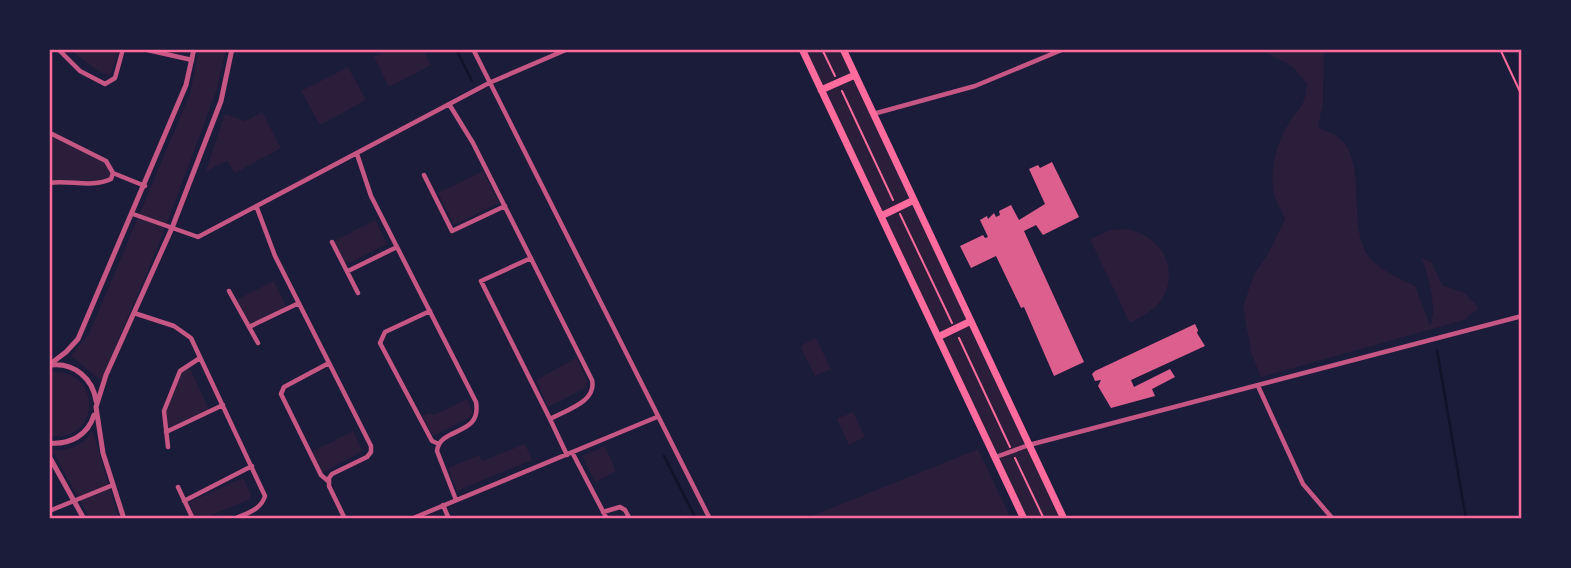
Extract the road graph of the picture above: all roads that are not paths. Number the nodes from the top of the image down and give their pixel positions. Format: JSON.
{"nodes":[{"id":1,"x":58,"y":49,"type":"edge"},
{"id":2,"x":123,"y":49,"type":"edge"},
{"id":3,"x":143,"y":49,"type":"edge"},
{"id":4,"x":194,"y":49,"type":"edge"},
{"id":5,"x":233,"y":49,"type":"edge"},
{"id":6,"x":473,"y":49,"type":"edge"},
{"id":7,"x":568,"y":49,"type":"edge"},
{"id":8,"x":802,"y":49,"type":"edge"},
{"id":9,"x":843,"y":49,"type":"edge"},
{"id":10,"x":1064,"y":49,"type":"edge"},
{"id":11,"x":192,"y":60,"type":"junction"},
{"id":12,"x":855,"y":75,"type":"junction"},
{"id":13,"x":489,"y":83,"type":"junction"},
{"id":14,"x":821,"y":90,"type":"junction"},
{"id":15,"x":449,"y":104,"type":"junction"},
{"id":16,"x":873,"y":114,"type":"junction"},
{"id":17,"x":49,"y":135,"type":"edge"},
{"id":18,"x":357,"y":154,"type":"junction"},
{"id":19,"x":113,"y":173,"type":"junction"},
{"id":20,"x":424,"y":175,"type":"dead end"},
{"id":21,"x":49,"y":183,"type":"edge"},
{"id":22,"x":145,"y":186,"type":"junction"},
{"id":23,"x":914,"y":201,"type":"junction"},
{"id":24,"x":505,"y":206,"type":"junction"},
{"id":25,"x":257,"y":208,"type":"junction"},
{"id":26,"x":133,"y":214,"type":"junction"},
{"id":27,"x":881,"y":216,"type":"junction"},
{"id":28,"x":172,"y":228,"type":"junction"},
{"id":29,"x":332,"y":242,"type":"dead end"},
{"id":30,"x":397,"y":247,"type":"junction"},
{"id":31,"x":531,"y":258,"type":"junction"},
{"id":32,"x":348,"y":271,"type":"junction"},
{"id":33,"x":229,"y":291,"type":"dead end"},
{"id":34,"x":358,"y":293,"type":"dead end"},
{"id":35,"x":299,"y":303,"type":"junction"},
{"id":36,"x":430,"y":311,"type":"junction"},
{"id":37,"x":134,"y":313,"type":"junction"},
{"id":38,"x":1522,"y":316,"type":"edge"},
{"id":39,"x":971,"y":321,"type":"junction"},
{"id":40,"x":249,"y":327,"type":"junction"},
{"id":41,"x":938,"y":337,"type":"junction"},
{"id":42,"x":258,"y":343,"type":"dead end"},
{"id":43,"x":200,"y":358,"type":"junction"},
{"id":44,"x":329,"y":363,"type":"junction"},
{"id":45,"x":49,"y":365,"type":"edge"},
{"id":46,"x":1258,"y":386,"type":"junction"},
{"id":47,"x":223,"y":405,"type":"junction"},
{"id":48,"x":96,"y":407,"type":"junction"},
{"id":49,"x":657,"y":417,"type":"junction"},
{"id":50,"x":550,"y":419,"type":"junction"},
{"id":51,"x":166,"y":432,"type":"junction"},
{"id":52,"x":49,"y":443,"type":"edge"},
{"id":53,"x":439,"y":444,"type":"junction"},
{"id":54,"x":1029,"y":445,"type":"junction"},
{"id":55,"x":167,"y":447,"type":"dead end"},
{"id":56,"x":569,"y":453,"type":"junction"},
{"id":57,"x":49,"y":456,"type":"edge"},
{"id":58,"x":995,"y":457,"type":"junction"},
{"id":59,"x":253,"y":466,"type":"junction"},
{"id":60,"x":328,"y":481,"type":"junction"},
{"id":61,"x":113,"y":485,"type":"junction"},
{"id":62,"x":178,"y":487,"type":"dead end"},
{"id":63,"x":456,"y":500,"type":"junction"},
{"id":64,"x":75,"y":501,"type":"junction"},
{"id":65,"x":184,"y":501,"type":"junction"},
{"id":66,"x":443,"y":505,"type":"junction"},
{"id":67,"x":49,"y":511,"type":"edge"},
{"id":68,"x":603,"y":512,"type":"junction"},
{"id":69,"x":84,"y":519,"type":"edge"},
{"id":70,"x":124,"y":519,"type":"edge"},
{"id":71,"x":193,"y":519,"type":"edge"},
{"id":72,"x":234,"y":519,"type":"edge"},
{"id":73,"x":345,"y":519,"type":"edge"},
{"id":74,"x":411,"y":519,"type":"edge"},
{"id":75,"x":449,"y":519,"type":"edge"},
{"id":76,"x":607,"y":519,"type":"edge"},
{"id":77,"x":630,"y":519,"type":"edge"},
{"id":78,"x":710,"y":519,"type":"edge"},
{"id":79,"x":1024,"y":519,"type":"edge"},
{"id":80,"x":1064,"y":519,"type":"edge"},
{"id":81,"x":1333,"y":519,"type":"edge"}],
"edges":[{"from":1,"to":2,"type":"street"},
{"from":3,"to":11,"type":"street"},
{"from":4,"to":11,"type":"street"},
{"from":5,"to":28,"type":"street"},
{"from":6,"to":13,"type":"street"},
{"from":7,"to":13,"type":"street"},
{"from":8,"to":14,"type":"main road"},
{"from":9,"to":12,"type":"main road"},
{"from":10,"to":16,"type":"street"},
{"from":11,"to":22,"type":"street"},
{"from":12,"to":14,"type":"main road"},
{"from":12,"to":16,"type":"main road"},
{"from":13,"to":15,"type":"street"},
{"from":13,"to":49,"type":"street"},
{"from":14,"to":27,"type":"main road"},
{"from":15,"to":18,"type":"street"},
{"from":15,"to":24,"type":"street"},
{"from":16,"to":23,"type":"main road"},
{"from":17,"to":19,"type":"street"},
{"from":18,"to":25,"type":"street"},
{"from":18,"to":30,"type":"street"},
{"from":19,"to":21,"type":"street"},
{"from":19,"to":22,"type":"street"},
{"from":20,"to":24,"type":"street"},
{"from":22,"to":26,"type":"street"},
{"from":23,"to":27,"type":"main road"},
{"from":23,"to":39,"type":"main road"},
{"from":24,"to":31,"type":"street"},
{"from":25,"to":28,"type":"street"},
{"from":25,"to":35,"type":"street"},
{"from":26,"to":28,"type":"street"},
{"from":26,"to":45,"type":"street"},
{"from":27,"to":41,"type":"main road"},
{"from":28,"to":37,"type":"street"},
{"from":29,"to":32,"type":"street"},
{"from":30,"to":32,"type":"street"},
{"from":30,"to":36,"type":"street"},
{"from":31,"to":50,"type":"street"},
{"from":31,"to":50,"type":"street"},
{"from":32,"to":34,"type":"street"},
{"from":33,"to":40,"type":"street"},
{"from":35,"to":40,"type":"street"},
{"from":35,"to":44,"type":"street"},
{"from":36,"to":53,"type":"street"},
{"from":36,"to":53,"type":"street"},
{"from":37,"to":43,"type":"street"},
{"from":37,"to":48,"type":"street"},
{"from":38,"to":46,"type":"street"},
{"from":39,"to":41,"type":"main road"},
{"from":39,"to":54,"type":"main road"},
{"from":40,"to":42,"type":"street"},
{"from":41,"to":58,"type":"main road"},
{"from":43,"to":47,"type":"street"},
{"from":43,"to":51,"type":"street"},
{"from":44,"to":60,"type":"street"},
{"from":44,"to":60,"type":"street"},
{"from":45,"to":48,"type":"street"},
{"from":46,"to":54,"type":"street"},
{"from":46,"to":81,"type":"street"},
{"from":47,"to":51,"type":"street"},
{"from":47,"to":59,"type":"street"},
{"from":48,"to":52,"type":"street"},
{"from":48,"to":61,"type":"street"},
{"from":49,"to":56,"type":"street"},
{"from":49,"to":78,"type":"street"},
{"from":50,"to":56,"type":"street"},
{"from":51,"to":55,"type":"street"},
{"from":53,"to":63,"type":"street"},
{"from":54,"to":58,"type":"street"},
{"from":54,"to":80,"type":"main road"},
{"from":56,"to":63,"type":"street"},
{"from":56,"to":68,"type":"street"},
{"from":57,"to":64,"type":"street"},
{"from":58,"to":79,"type":"main road"},
{"from":59,"to":65,"type":"street"},
{"from":59,"to":72,"type":"street"},
{"from":60,"to":73,"type":"street"},
{"from":61,"to":64,"type":"street"},
{"from":61,"to":70,"type":"street"},
{"from":62,"to":65,"type":"street"},
{"from":63,"to":66,"type":"street"},
{"from":64,"to":67,"type":"street"},
{"from":64,"to":69,"type":"street"},
{"from":65,"to":71,"type":"street"},
{"from":66,"to":74,"type":"street"},
{"from":66,"to":75,"type":"street"},
{"from":68,"to":76,"type":"street"},
{"from":68,"to":77,"type":"street"}]}
